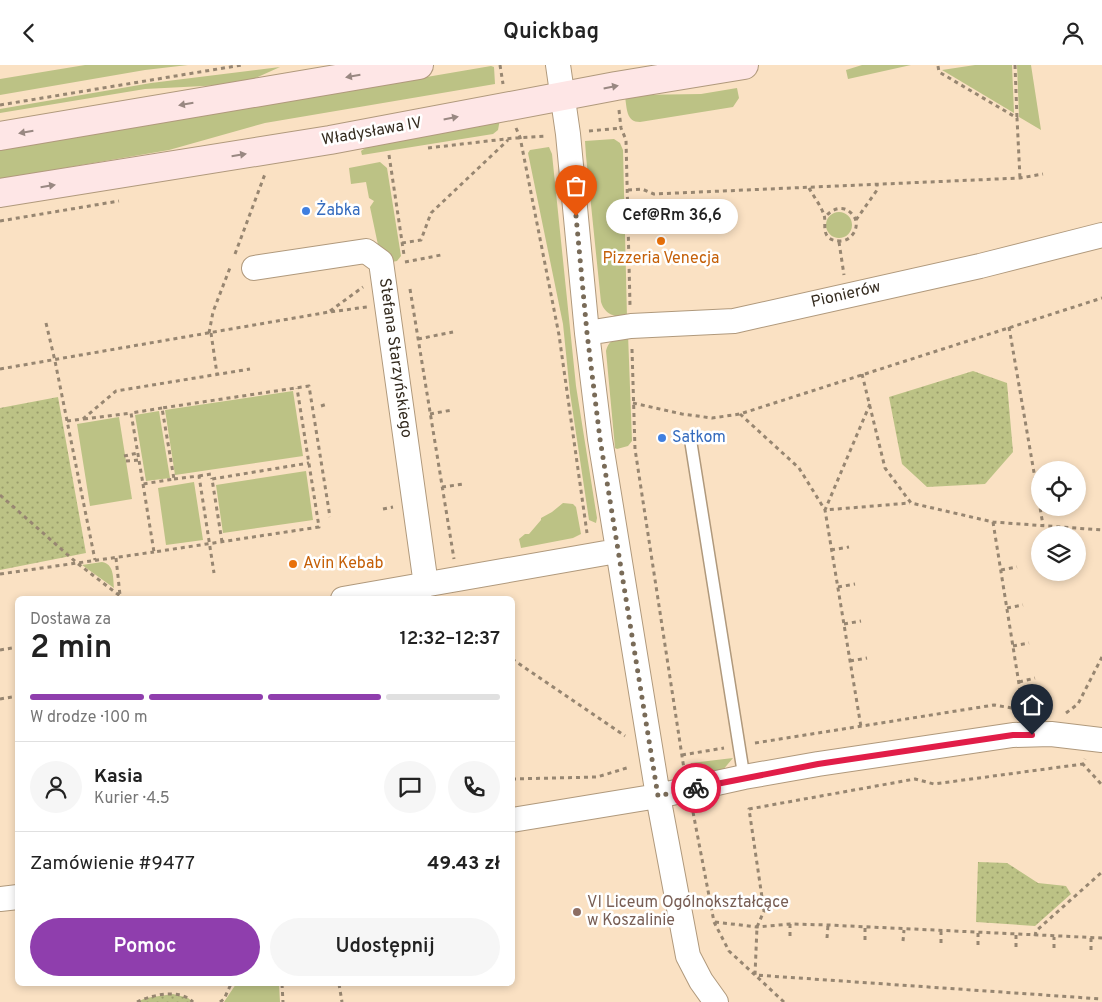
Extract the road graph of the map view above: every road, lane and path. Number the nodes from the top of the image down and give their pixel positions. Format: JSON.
{"nodes":[{"id":1,"x":242,"y":65,"type":"edge"},
{"id":2,"x":418,"y":65,"type":"edge"},
{"id":3,"x":558,"y":65,"type":"edge"},
{"id":4,"x":744,"y":65,"type":"edge"},
{"id":5,"x":1015,"y":65,"type":"edge"},
{"id":6,"x":938,"y":66,"type":"edge"},
{"id":7,"x":563,"y":96,"type":"junction"},
{"id":8,"x":0,"y":105,"type":"edge"},
{"id":9,"x":1017,"y":118,"type":"junction"},
{"id":10,"x":0,"y":136,"type":"edge"},
{"id":11,"x":520,"y":137,"type":"dead end"},
{"id":12,"x":508,"y":139,"type":"dead end"},
{"id":13,"x":389,"y":155,"type":"dead end"},
{"id":14,"x":1043,"y":174,"type":"dead end"},
{"id":15,"x":1020,"y":178,"type":"junction"},
{"id":16,"x":877,"y":184,"type":"junction"},
{"id":17,"x":809,"y":188,"type":"junction"},
{"id":18,"x":628,"y":189,"type":"dead end"},
{"id":19,"x":0,"y":193,"type":"edge"},
{"id":20,"x":825,"y":217,"type":"junction"},
{"id":21,"x":856,"y":220,"type":"junction"},
{"id":22,"x":1102,"y":235,"type":"edge"},
{"id":23,"x":402,"y":243,"type":"junction"},
{"id":24,"x":441,"y":255,"type":"dead end"},
{"id":25,"x":405,"y":262,"type":"junction"},
{"id":26,"x":254,"y":268,"type":"dead end"},
{"id":27,"x":407,"y":271,"type":"dead end"},
{"id":28,"x":382,"y":273,"type":"junction"},
{"id":29,"x":408,"y":281,"type":"dead end"},
{"id":30,"x":1102,"y":298,"type":"edge"},
{"id":31,"x":412,"y":300,"type":"junction"},
{"id":32,"x":387,"y":304,"type":"junction"},
{"id":33,"x":329,"y":312,"type":"junction"},
{"id":34,"x":46,"y":323,"type":"dead end"},
{"id":35,"x":1009,"y":327,"type":"junction"},
{"id":36,"x":454,"y":332,"type":"dead end"},
{"id":37,"x":211,"y":333,"type":"junction"},
{"id":38,"x":587,"y":333,"type":"junction"},
{"id":39,"x":418,"y":339,"type":"junction"},
{"id":40,"x":55,"y":361,"type":"junction"},
{"id":41,"x":0,"y":369,"type":"edge"},
{"id":42,"x":250,"y":369,"type":"dead end"},
{"id":43,"x":862,"y":373,"type":"junction"},
{"id":44,"x":217,"y":374,"type":"junction"},
{"id":45,"x":298,"y":388,"type":"junction"},
{"id":46,"x":633,"y":403,"type":"dead end"},
{"id":47,"x":327,"y":404,"type":"dead end"},
{"id":48,"x":870,"y":404,"type":"junction"},
{"id":49,"x":321,"y":406,"type":"dead end"},
{"id":50,"x":162,"y":408,"type":"junction"},
{"id":51,"x":452,"y":411,"type":"dead end"},
{"id":52,"x":131,"y":413,"type":"junction"},
{"id":53,"x":430,"y":414,"type":"junction"},
{"id":54,"x":740,"y":414,"type":"junction"},
{"id":55,"x":83,"y":419,"type":"junction"},
{"id":56,"x":67,"y":421,"type":"junction"},
{"id":57,"x":691,"y":443,"type":"dead end"},
{"id":58,"x":138,"y":453,"type":"junction"},
{"id":59,"x":124,"y":456,"type":"dead end"},
{"id":60,"x":139,"y":459,"type":"junction"},
{"id":61,"x":126,"y":461,"type":"dead end"},
{"id":62,"x":309,"y":463,"type":"junction"},
{"id":63,"x":199,"y":476,"type":"junction"},
{"id":64,"x":174,"y":479,"type":"junction"},
{"id":65,"x":212,"y":479,"type":"junction"},
{"id":66,"x":143,"y":484,"type":"junction"},
{"id":67,"x":464,"y":484,"type":"dead end"},
{"id":68,"x":442,"y":487,"type":"junction"},
{"id":69,"x":0,"y":495,"type":"edge"},
{"id":70,"x":911,"y":503,"type":"junction"},
{"id":71,"x":825,"y":510,"type":"junction"},
{"id":72,"x":330,"y":517,"type":"dead end"},
{"id":73,"x":993,"y":522,"type":"junction"},
{"id":74,"x":1042,"y":525,"type":"junction"},
{"id":75,"x":1102,"y":530,"type":"edge"},
{"id":76,"x":588,"y":538,"type":"dead end"},
{"id":77,"x":222,"y":542,"type":"junction"},
{"id":78,"x":210,"y":544,"type":"junction"},
{"id":79,"x":849,"y":547,"type":"dead end"},
{"id":80,"x":831,"y":550,"type":"junction"},
{"id":81,"x":617,"y":551,"type":"junction"},
{"id":82,"x":154,"y":553,"type":"junction"},
{"id":83,"x":116,"y":558,"type":"junction"},
{"id":84,"x":95,"y":560,"type":"junction"},
{"id":85,"x":77,"y":563,"type":"junction"},
{"id":86,"x":1017,"y":567,"type":"dead end"},
{"id":87,"x":1000,"y":570,"type":"junction"},
{"id":88,"x":214,"y":573,"type":"dead end"},
{"id":89,"x":0,"y":574,"type":"edge"},
{"id":90,"x":457,"y":579,"type":"junction"},
{"id":91,"x":855,"y":584,"type":"dead end"},
{"id":92,"x":426,"y":585,"type":"junction"},
{"id":93,"x":838,"y":587,"type":"junction"},
{"id":94,"x":120,"y":596,"type":"edge"},
{"id":95,"x":121,"y":596,"type":"edge"},
{"id":96,"x":361,"y":596,"type":"edge"},
{"id":97,"x":1023,"y":605,"type":"dead end"},
{"id":98,"x":1007,"y":608,"type":"junction"},
{"id":99,"x":861,"y":621,"type":"dead end"},
{"id":100,"x":844,"y":624,"type":"junction"},
{"id":101,"x":1029,"y":643,"type":"dead end"},
{"id":102,"x":1013,"y":646,"type":"junction"},
{"id":103,"x":15,"y":648,"type":"edge"},
{"id":104,"x":0,"y":650,"type":"edge"},
{"id":105,"x":1102,"y":657,"type":"edge"},
{"id":106,"x":867,"y":658,"type":"dead end"},
{"id":107,"x":515,"y":661,"type":"edge"},
{"id":108,"x":850,"y":661,"type":"junction"},
{"id":109,"x":1035,"y":678,"type":"dead end"},
{"id":110,"x":1019,"y":682,"type":"junction"},
{"id":111,"x":15,"y":697,"type":"edge"},
{"id":112,"x":0,"y":699,"type":"edge"},
{"id":113,"x":1023,"y":709,"type":"junction"},
{"id":114,"x":1032,"y":711,"type":"dead end"},
{"id":115,"x":1069,"y":718,"type":"dead end"},
{"id":116,"x":861,"y":727,"type":"junction"},
{"id":117,"x":627,"y":737,"type":"dead end"},
{"id":118,"x":1099,"y":739,"type":"edge"},
{"id":119,"x":739,"y":746,"type":"junction"},
{"id":120,"x":682,"y":755,"type":"dead end"},
{"id":121,"x":632,"y":767,"type":"dead end"},
{"id":122,"x":744,"y":777,"type":"junction"},
{"id":123,"x":515,"y":779,"type":"edge"},
{"id":124,"x":658,"y":796,"type":"junction"},
{"id":125,"x":515,"y":820,"type":"edge"},
{"id":126,"x":1102,"y":871,"type":"edge"},
{"id":127,"x":15,"y":897,"type":"edge"},
{"id":128,"x":0,"y":899,"type":"edge"},
{"id":129,"x":714,"y":922,"type":"dead end"},
{"id":130,"x":790,"y":924,"type":"junction"},
{"id":131,"x":828,"y":925,"type":"junction"},
{"id":132,"x":757,"y":927,"type":"junction"},
{"id":133,"x":866,"y":927,"type":"junction"},
{"id":134,"x":904,"y":929,"type":"junction"},
{"id":135,"x":941,"y":931,"type":"junction"},
{"id":136,"x":978,"y":932,"type":"junction"},
{"id":137,"x":1016,"y":934,"type":"junction"},
{"id":138,"x":1036,"y":935,"type":"junction"},
{"id":139,"x":790,"y":936,"type":"dead end"},
{"id":140,"x":1054,"y":937,"type":"junction"},
{"id":141,"x":827,"y":938,"type":"dead end"},
{"id":142,"x":1091,"y":938,"type":"junction"},
{"id":143,"x":1102,"y":938,"type":"edge"},
{"id":144,"x":865,"y":940,"type":"dead end"},
{"id":145,"x":903,"y":941,"type":"dead end"},
{"id":146,"x":941,"y":943,"type":"dead end"},
{"id":147,"x":978,"y":945,"type":"dead end"},
{"id":148,"x":1016,"y":947,"type":"dead end"},
{"id":149,"x":1054,"y":949,"type":"dead end"},
{"id":150,"x":1091,"y":950,"type":"dead end"},
{"id":151,"x":231,"y":986,"type":"edge"},
{"id":152,"x":282,"y":986,"type":"edge"},
{"id":153,"x":339,"y":986,"type":"edge"},
{"id":154,"x":137,"y":1002,"type":"edge"},
{"id":155,"x":193,"y":1002,"type":"edge"},
{"id":156,"x":220,"y":1002,"type":"edge"},
{"id":157,"x":283,"y":1002,"type":"edge"},
{"id":158,"x":342,"y":1002,"type":"edge"},
{"id":159,"x":716,"y":1002,"type":"edge"},
{"id":160,"x":784,"y":1002,"type":"edge"}],
"edges":[{"from":1,"to":8,"type":"path"},
{"from":2,"to":10,"type":"street","one_way":true},
{"from":3,"to":7,"type":"street"},
{"from":7,"to":4,"type":"street","name":"Władysława IV","one_way":true},
{"from":5,"to":9,"type":"path"},
{"from":6,"to":9,"type":"path"},
{"from":19,"to":7,"type":"street","name":"Władysława IV","one_way":true},
{"from":7,"to":38,"type":"street"},
{"from":9,"to":15,"type":"path"},
{"from":11,"to":76,"type":"path"},
{"from":12,"to":23,"type":"path"},
{"from":13,"to":23,"type":"path"},
{"from":14,"to":15,"type":"path"},
{"from":15,"to":16,"type":"path"},
{"from":16,"to":17,"type":"path"},
{"from":16,"to":21,"type":"path"},
{"from":17,"to":18,"type":"path"},
{"from":17,"to":20,"type":"path"},
{"from":20,"to":21,"type":"path"},
{"from":20,"to":21,"type":"path"},
{"from":22,"to":38,"type":"street","name":"Pionierów"},
{"from":23,"to":25,"type":"path"},
{"from":24,"to":25,"type":"path"},
{"from":25,"to":27,"type":"path"},
{"from":26,"to":28,"type":"street","name":"Stefana Starzyńskiego"},
{"from":28,"to":32,"type":"street","name":"Stefana Starzyńskiego"},
{"from":28,"to":33,"type":"path"},
{"from":29,"to":31,"type":"path"},
{"from":30,"to":35,"type":"path"},
{"from":31,"to":32,"type":"path"},
{"from":31,"to":39,"type":"path"},
{"from":32,"to":33,"type":"path"},
{"from":32,"to":92,"type":"street","name":"Stefana Starzyńskiego"},
{"from":33,"to":37,"type":"path"},
{"from":34,"to":40,"type":"path"},
{"from":35,"to":43,"type":"path"},
{"from":35,"to":74,"type":"path"},
{"from":36,"to":39,"type":"path"},
{"from":37,"to":40,"type":"path"},
{"from":37,"to":44,"type":"path"},
{"from":38,"to":81,"type":"street"},
{"from":39,"to":53,"type":"path"},
{"from":40,"to":41,"type":"path"},
{"from":40,"to":56,"type":"path"},
{"from":42,"to":44,"type":"path"},
{"from":43,"to":48,"type":"path"},
{"from":43,"to":54,"type":"path"},
{"from":44,"to":55,"type":"path"},
{"from":45,"to":50,"type":"path"},
{"from":45,"to":62,"type":"path"},
{"from":45,"to":72,"type":"path"},
{"from":46,"to":54,"type":"path"},
{"from":47,"to":49,"type":"path"},
{"from":48,"to":70,"type":"path"},
{"from":48,"to":71,"type":"path"},
{"from":50,"to":52,"type":"path"},
{"from":50,"to":64,"type":"path"},
{"from":51,"to":53,"type":"path"},
{"from":52,"to":55,"type":"path"},
{"from":52,"to":58,"type":"path"},
{"from":53,"to":68,"type":"path"},
{"from":54,"to":71,"type":"path"},
{"from":55,"to":56,"type":"path"},
{"from":56,"to":84,"type":"path"},
{"from":57,"to":119,"type":"lane"},
{"from":58,"to":59,"type":"path"},
{"from":58,"to":60,"type":"path"},
{"from":60,"to":61,"type":"path"},
{"from":60,"to":66,"type":"path"},
{"from":62,"to":65,"type":"path"},
{"from":62,"to":77,"type":"path"},
{"from":63,"to":64,"type":"path"},
{"from":63,"to":65,"type":"path"},
{"from":63,"to":78,"type":"path"},
{"from":64,"to":66,"type":"path"},
{"from":65,"to":77,"type":"path"},
{"from":66,"to":82,"type":"path"},
{"from":67,"to":68,"type":"path"},
{"from":68,"to":90,"type":"path"},
{"from":69,"to":85,"type":"path"},
{"from":70,"to":71,"type":"path"},
{"from":70,"to":73,"type":"path"},
{"from":71,"to":80,"type":"path"},
{"from":73,"to":74,"type":"path"},
{"from":73,"to":87,"type":"path"},
{"from":74,"to":75,"type":"path"},
{"from":77,"to":78,"type":"path"},
{"from":78,"to":82,"type":"path"},
{"from":78,"to":88,"type":"path"},
{"from":79,"to":80,"type":"path"},
{"from":80,"to":93,"type":"path"},
{"from":81,"to":90,"type":"street"},
{"from":81,"to":124,"type":"street"},
{"from":82,"to":83,"type":"path"},
{"from":83,"to":84,"type":"path"},
{"from":83,"to":95,"type":"path"},
{"from":84,"to":85,"type":"path"},
{"from":85,"to":89,"type":"path"},
{"from":85,"to":94,"type":"path"},
{"from":86,"to":87,"type":"path"},
{"from":87,"to":98,"type":"path"},
{"from":90,"to":92,"type":"street"},
{"from":91,"to":93,"type":"path"},
{"from":92,"to":96,"type":"street"},
{"from":93,"to":100,"type":"path"},
{"from":97,"to":98,"type":"path"},
{"from":98,"to":102,"type":"path"},
{"from":99,"to":100,"type":"path"},
{"from":100,"to":108,"type":"path"},
{"from":101,"to":102,"type":"path"},
{"from":102,"to":110,"type":"path"},
{"from":103,"to":104,"type":"path"},
{"from":105,"to":115,"type":"path"},
{"from":106,"to":108,"type":"path"},
{"from":107,"to":117,"type":"path"},
{"from":108,"to":116,"type":"path"},
{"from":109,"to":110,"type":"path"},
{"from":110,"to":113,"type":"path"},
{"from":111,"to":112,"type":"path"},
{"from":113,"to":114,"type":"path"},
{"from":113,"to":116,"type":"path"},
{"from":116,"to":119,"type":"path"},
{"from":118,"to":122,"type":"street"},
{"from":118,"to":132,"type":"path"},
{"from":119,"to":120,"type":"path"},
{"from":119,"to":122,"type":"lane"},
{"from":121,"to":123,"type":"path"},
{"from":122,"to":124,"type":"street"},
{"from":124,"to":125,"type":"street"},
{"from":124,"to":159,"type":"street"},
{"from":126,"to":138,"type":"path"},
{"from":127,"to":128,"type":"street"},
{"from":129,"to":132,"type":"path"},
{"from":130,"to":131,"type":"path"},
{"from":130,"to":132,"type":"path"},
{"from":130,"to":139,"type":"path"},
{"from":131,"to":133,"type":"path"},
{"from":131,"to":141,"type":"path"},
{"from":132,"to":160,"type":"path"},
{"from":133,"to":134,"type":"path"},
{"from":133,"to":144,"type":"path"},
{"from":134,"to":135,"type":"path"},
{"from":134,"to":145,"type":"path"},
{"from":135,"to":136,"type":"path"},
{"from":135,"to":146,"type":"path"},
{"from":136,"to":137,"type":"path"},
{"from":136,"to":147,"type":"path"},
{"from":137,"to":138,"type":"path"},
{"from":137,"to":148,"type":"path"},
{"from":138,"to":140,"type":"path"},
{"from":140,"to":142,"type":"path"},
{"from":140,"to":149,"type":"path"},
{"from":142,"to":143,"type":"path"},
{"from":142,"to":150,"type":"path"},
{"from":151,"to":156,"type":"path"},
{"from":152,"to":157,"type":"path"},
{"from":153,"to":158,"type":"path"},
{"from":154,"to":155,"type":"path"}]}
